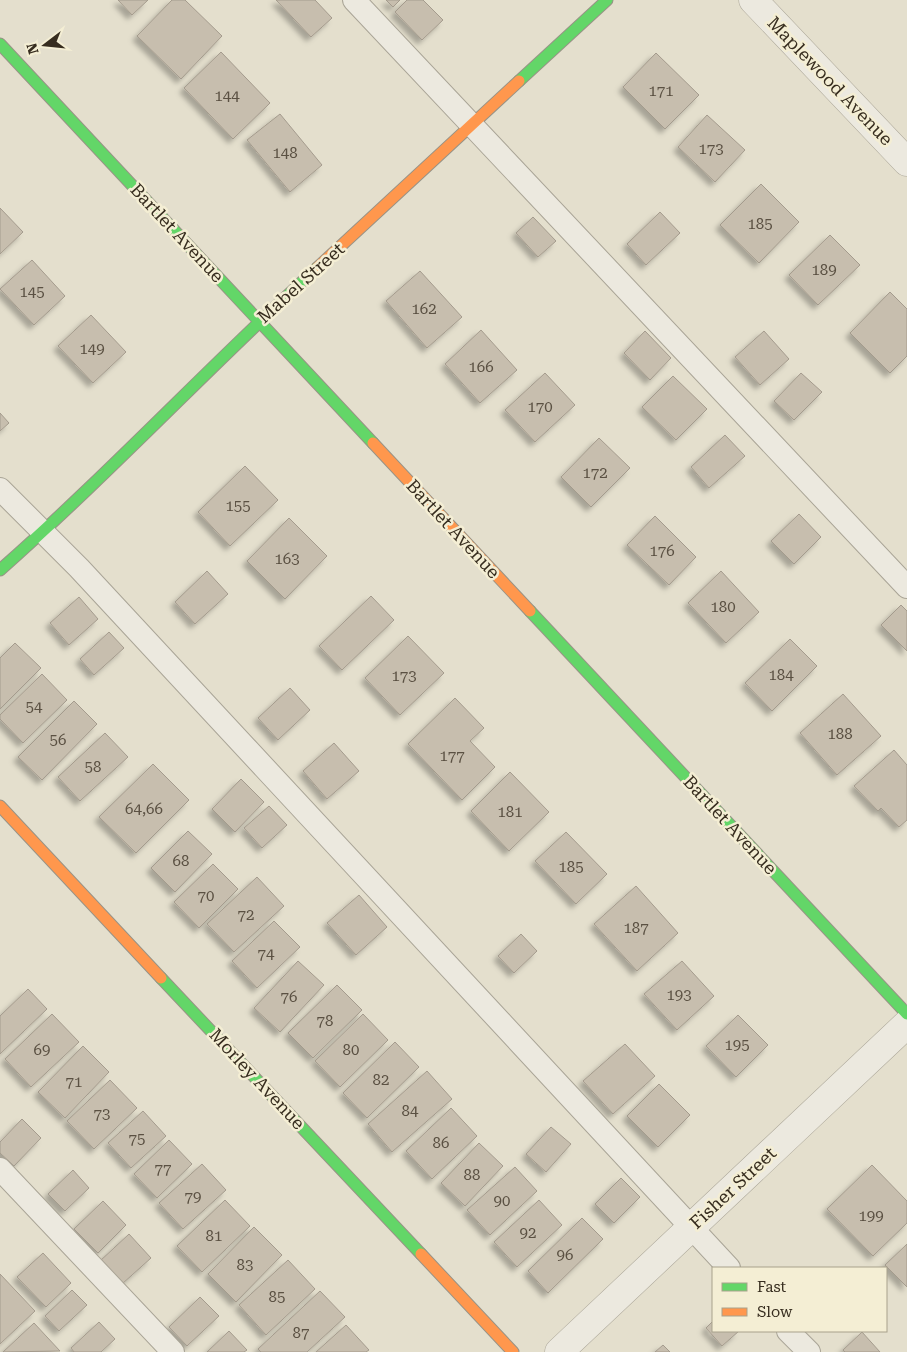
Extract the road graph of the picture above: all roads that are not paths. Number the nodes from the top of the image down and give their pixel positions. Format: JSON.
{"nodes":[{"id":1,"x":354,"y":0,"type":"edge"},
{"id":2,"x":606,"y":0,"type":"edge"},
{"id":3,"x":753,"y":0,"type":"edge"},
{"id":4,"x":0,"y":44,"type":"edge"},
{"id":5,"x":471,"y":126,"type":"junction"},
{"id":6,"x":907,"y":162,"type":"edge"},
{"id":7,"x":260,"y":320,"type":"junction"},
{"id":8,"x":0,"y":489,"type":"edge"},
{"id":9,"x":42,"y":533,"type":"junction"},
{"id":10,"x":0,"y":570,"type":"edge"},
{"id":11,"x":907,"y":587,"type":"edge"},
{"id":12,"x":0,"y":806,"type":"edge"},
{"id":13,"x":907,"y":1014,"type":"edge"},
{"id":14,"x":907,"y":1024,"type":"edge"},
{"id":15,"x":0,"y":1169,"type":"edge"},
{"id":16,"x":690,"y":1228,"type":"junction"},
{"id":17,"x":728,"y":1267,"type":"edge"},
{"id":18,"x":789,"y":1332,"type":"edge"},
{"id":19,"x":173,"y":1352,"type":"edge"},
{"id":20,"x":513,"y":1352,"type":"edge"},
{"id":21,"x":559,"y":1352,"type":"edge"},
{"id":22,"x":809,"y":1352,"type":"edge"}],
"edges":[{"from":1,"to":5,"type":"lane"},
{"from":2,"to":5,"type":"street","name":"Mabel Street"},
{"from":3,"to":6,"type":"street","name":"Maplewood Avenue"},
{"from":4,"to":7,"type":"street","name":"Bartlet Avenue"},
{"from":5,"to":7,"type":"street","name":"Mabel Street"},
{"from":5,"to":11,"type":"lane"},
{"from":7,"to":9,"type":"street","name":"Mabel Street"},
{"from":7,"to":13,"type":"street","name":"Bartlet Avenue"},
{"from":8,"to":9,"type":"lane"},
{"from":9,"to":10,"type":"street","name":"Mabel Street"},
{"from":9,"to":16,"type":"lane"},
{"from":12,"to":20,"type":"street","name":"Morley Avenue"},
{"from":14,"to":16,"type":"street","name":"Fisher Street"},
{"from":15,"to":19,"type":"lane"},
{"from":16,"to":17,"type":"lane"},
{"from":16,"to":21,"type":"street","name":"Fisher Street"},
{"from":18,"to":22,"type":"lane"}]}
